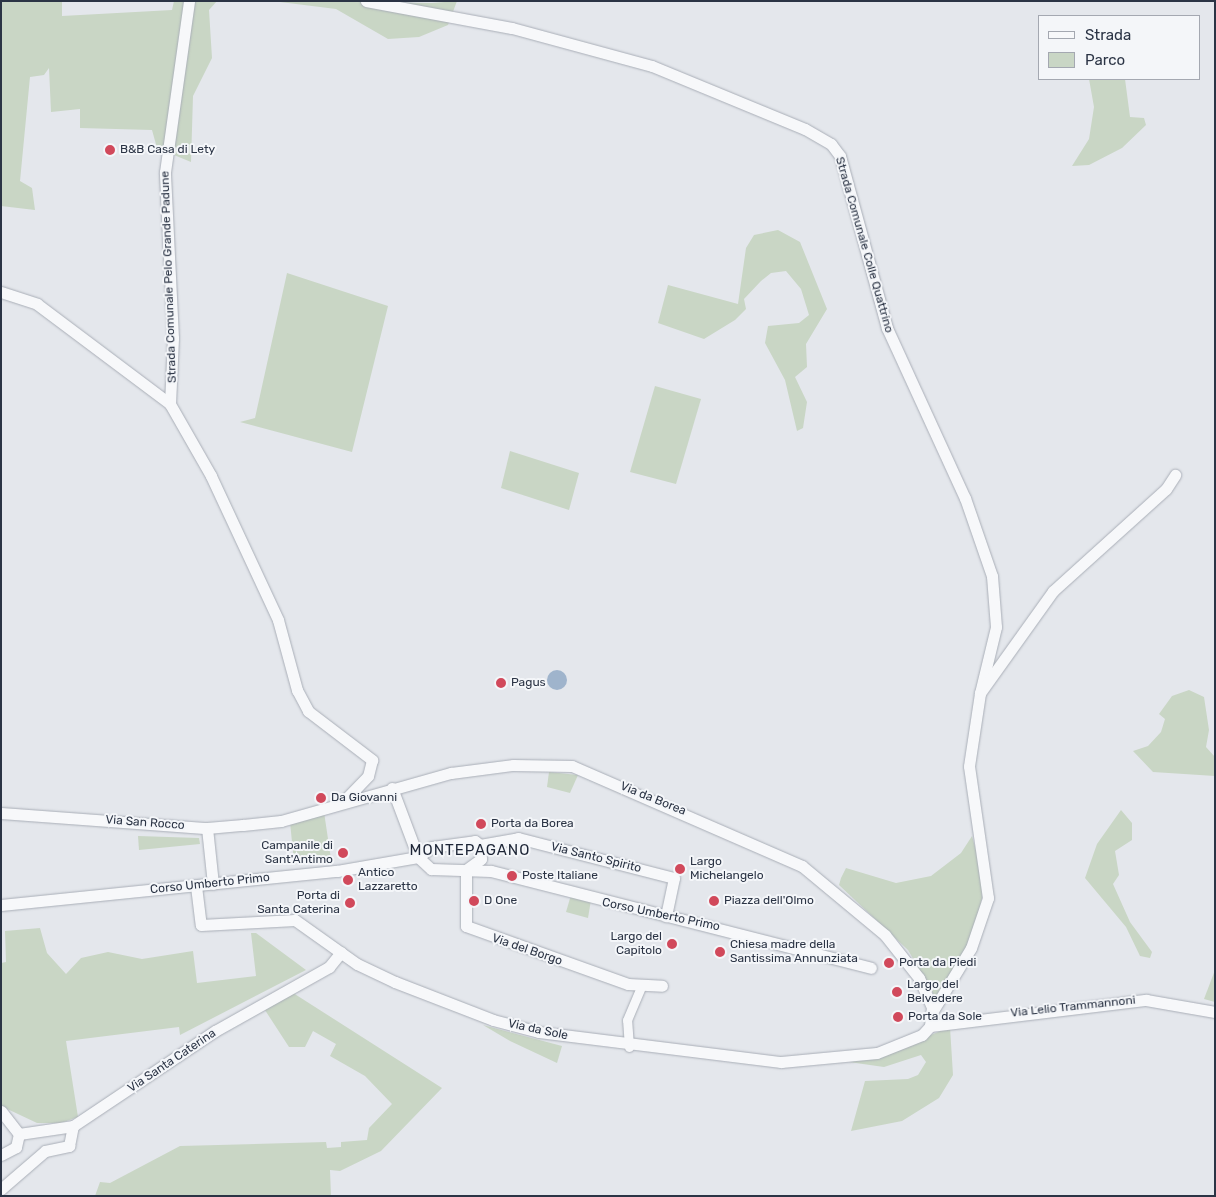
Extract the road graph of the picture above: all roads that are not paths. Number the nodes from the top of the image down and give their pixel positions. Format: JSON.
{"nodes":[{"id":1,"x":189,"y":1,"type":"edge"},
{"id":2,"x":366,"y":1,"type":"edge"},
{"id":3,"x":1,"y":292,"type":"edge"},
{"id":4,"x":170,"y":404,"type":"junction"},
{"id":5,"x":1175,"y":475,"type":"dead end"},
{"id":6,"x":980,"y":693,"type":"junction"},
{"id":7,"x":392,"y":788,"type":"junction"},
{"id":8,"x":342,"y":802,"type":"junction"},
{"id":9,"x":1,"y":813,"type":"edge"},
{"id":10,"x":288,"y":819,"type":"joint"},
{"id":11,"x":207,"y":828,"type":"junction"},
{"id":12,"x":480,"y":845,"type":"junction"},
{"id":13,"x":418,"y":857,"type":"junction"},
{"id":14,"x":466,"y":872,"type":"junction"},
{"id":15,"x":213,"y":884,"type":"junction"},
{"id":16,"x":196,"y":886,"type":"junction"},
{"id":17,"x":1,"y":905,"type":"edge"},
{"id":18,"x":666,"y":916,"type":"junction"},
{"id":19,"x":341,"y":952,"type":"junction"},
{"id":20,"x":871,"y":968,"type":"dead end"},
{"id":21,"x":662,"y":986,"type":"dead end"},
{"id":22,"x":641,"y":987,"type":"junction"},
{"id":23,"x":1215,"y":1012,"type":"edge"},
{"id":24,"x":931,"y":1020,"type":"junction"},
{"id":25,"x":629,"y":1047,"type":"junction"},
{"id":26,"x":1,"y":1112,"type":"edge"},
{"id":27,"x":73,"y":1126,"type":"junction"},
{"id":28,"x":19,"y":1134,"type":"junction"},
{"id":29,"x":1,"y":1155,"type":"edge"},
{"id":30,"x":1,"y":1189,"type":"edge"}],
"edges":[{"from":1,"to":4,"type":"street","name":"Strada Comunale Pelo Grande Padune"},
{"from":2,"to":6,"type":"street","name":"Strada Comunale Colle Quattrino"},
{"from":3,"to":4,"type":"street"},
{"from":4,"to":8,"type":"street"},
{"from":5,"to":6,"type":"street"},
{"from":6,"to":24,"type":"street","name":"Strada Comunale Colle Quattrino"},
{"from":7,"to":8,"type":"street","name":"Via da Borea"},
{"from":7,"to":13,"type":"street"},
{"from":7,"to":24,"type":"street","name":"Via da Borea"},
{"from":8,"to":10,"type":"street","name":"Via da Borea"},
{"from":9,"to":11,"type":"street","name":"Via San Rocco"},
{"from":10,"to":11,"type":"street","name":"Via San Rocco"},
{"from":11,"to":15,"type":"street"},
{"from":12,"to":13,"type":"street","name":"Corso Umberto Primo"},
{"from":12,"to":14,"type":"street"},
{"from":12,"to":18,"type":"street","name":"Via Santo Spirito"},
{"from":13,"to":14,"type":"street","name":"Corso Umberto Primo"},
{"from":13,"to":15,"type":"street","name":"Corso Umberto Primo"},
{"from":14,"to":18,"type":"street","name":"Corso Umberto Primo"},
{"from":14,"to":22,"type":"street","name":"Via del Borgo"},
{"from":15,"to":16,"type":"street","name":"Corso Umberto Primo"},
{"from":16,"to":17,"type":"street","name":"Corso Umberto Primo"},
{"from":16,"to":19,"type":"street","name":"Via da Sole"},
{"from":18,"to":20,"type":"street","name":"Corso Umberto Primo"},
{"from":19,"to":25,"type":"street","name":"Via da Sole"},
{"from":19,"to":27,"type":"street","name":"Via Santa Caterina"},
{"from":21,"to":22,"type":"street"},
{"from":22,"to":25,"type":"street"},
{"from":23,"to":24,"type":"street","name":"Via Lelio Trammannoni"},
{"from":24,"to":25,"type":"street","name":"Via da Sole"},
{"from":26,"to":28,"type":"street"},
{"from":27,"to":28,"type":"street","name":"Via Santa Caterina"},
{"from":27,"to":30,"type":"street"},
{"from":28,"to":29,"type":"street"}]}
